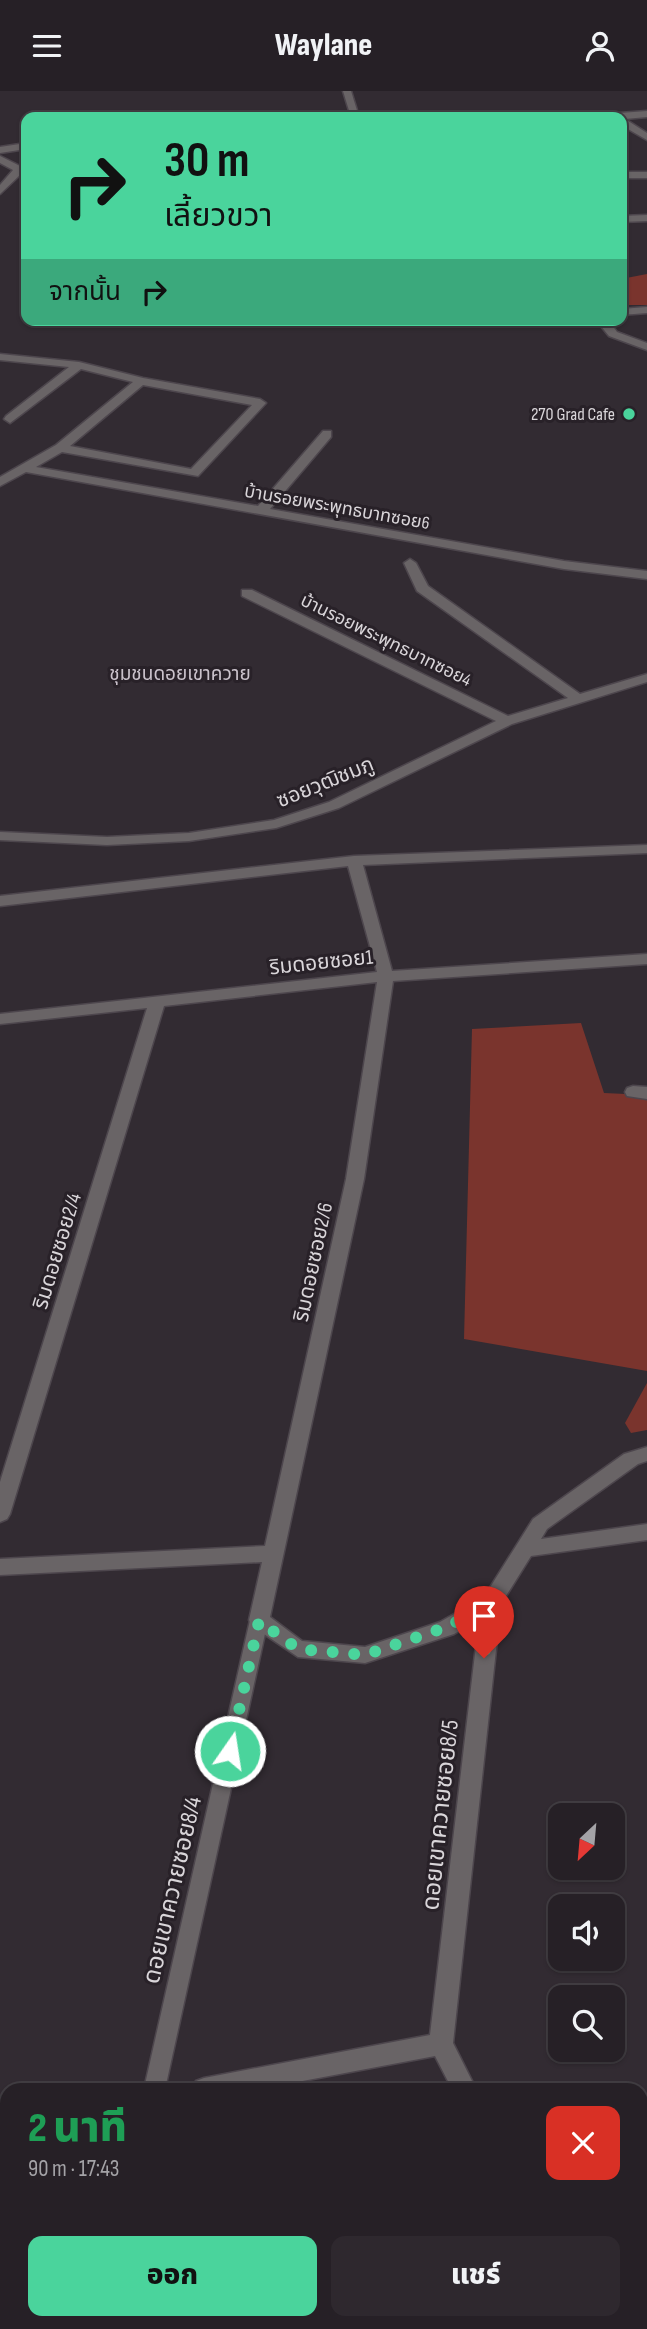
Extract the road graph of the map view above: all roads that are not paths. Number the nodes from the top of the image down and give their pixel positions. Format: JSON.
{"nodes":[{"id":1,"x":347,"y":91,"type":"edge"},
{"id":2,"x":353,"y":112,"type":"edge"},
{"id":3,"x":647,"y":114,"type":"edge"},
{"id":4,"x":627,"y":116,"type":"edge"},
{"id":5,"x":627,"y":124,"type":"edge"},
{"id":6,"x":647,"y":138,"type":"edge"},
{"id":7,"x":21,"y":147,"type":"edge"},
{"id":8,"x":0,"y":150,"type":"edge"},
{"id":9,"x":0,"y":159,"type":"edge"},
{"id":10,"x":21,"y":171,"type":"edge"},
{"id":11,"x":21,"y":173,"type":"edge"},
{"id":12,"x":627,"y":175,"type":"edge"},
{"id":13,"x":647,"y":175,"type":"edge"},
{"id":14,"x":0,"y":191,"type":"edge"},
{"id":15,"x":647,"y":218,"type":"edge"},
{"id":16,"x":627,"y":219,"type":"edge"},
{"id":17,"x":647,"y":310,"type":"edge"},
{"id":18,"x":627,"y":312,"type":"edge"},
{"id":19,"x":607,"y":326,"type":"edge"},
{"id":20,"x":647,"y":347,"type":"edge"},
{"id":21,"x":0,"y":357,"type":"edge"},
{"id":22,"x":79,"y":365,"type":"junction"},
{"id":23,"x":141,"y":381,"type":"junction"},
{"id":24,"x":10,"y":418,"type":"dead end"},
{"id":25,"x":327,"y":433,"type":"dead end"},
{"id":26,"x":60,"y":448,"type":"junction"},
{"id":27,"x":22,"y":468,"type":"junction"},
{"id":28,"x":0,"y":482,"type":"edge"},
{"id":29,"x":261,"y":511,"type":"junction"},
{"id":30,"x":410,"y":563,"type":"dead end"},
{"id":31,"x":647,"y":575,"type":"edge"},
{"id":32,"x":247,"y":593,"type":"dead end"},
{"id":33,"x":647,"y":678,"type":"edge"},
{"id":34,"x":578,"y":699,"type":"junction"},
{"id":35,"x":507,"y":721,"type":"junction"},
{"id":36,"x":0,"y":835,"type":"edge"},
{"id":37,"x":647,"y":849,"type":"edge"},
{"id":38,"x":354,"y":861,"type":"junction"},
{"id":39,"x":0,"y":901,"type":"edge"},
{"id":40,"x":647,"y":959,"type":"edge"},
{"id":41,"x":386,"y":976,"type":"junction"},
{"id":42,"x":157,"y":1002,"type":"junction"},
{"id":43,"x":0,"y":1019,"type":"edge"},
{"id":44,"x":647,"y":1454,"type":"edge"},
{"id":45,"x":0,"y":1514,"type":"edge"},
{"id":46,"x":647,"y":1532,"type":"edge"},
{"id":47,"x":525,"y":1549,"type":"junction"},
{"id":48,"x":273,"y":1554,"type":"junction"},
{"id":49,"x":0,"y":1567,"type":"edge"},
{"id":50,"x":491,"y":1603,"type":"junction"},
{"id":51,"x":259,"y":1621,"type":"junction"},
{"id":52,"x":440,"y":2044,"type":"junction"},
{"id":53,"x":155,"y":2083,"type":"edge"},
{"id":54,"x":235,"y":2083,"type":"edge"},
{"id":55,"x":461,"y":2083,"type":"edge"}],
"edges":[{"from":1,"to":2,"type":"lane"},
{"from":3,"to":4,"type":"street"},
{"from":5,"to":6,"type":"street"},
{"from":7,"to":8,"type":"street"},
{"from":9,"to":10,"type":"street"},
{"from":11,"to":14,"type":"street"},
{"from":12,"to":13,"type":"street"},
{"from":15,"to":16,"type":"street"},
{"from":17,"to":18,"type":"street"},
{"from":19,"to":20,"type":"street"},
{"from":21,"to":22,"type":"street"},
{"from":22,"to":23,"type":"street"},
{"from":22,"to":24,"type":"street"},
{"from":23,"to":26,"type":"street"},
{"from":23,"to":26,"type":"street"},
{"from":25,"to":29,"type":"street"},
{"from":26,"to":27,"type":"street"},
{"from":27,"to":28,"type":"street"},
{"from":27,"to":29,"type":"street","name":"บ้านรอยพระพุทธบาทซอย6"},
{"from":29,"to":31,"type":"street","name":"บ้านรอยพระพุทธบาทซอย6"},
{"from":30,"to":34,"type":"street"},
{"from":32,"to":35,"type":"street","name":"บ้านรอยพระพุทธบาทซอย4"},
{"from":33,"to":34,"type":"street","name":"ซอยวุฒิชมภู"},
{"from":34,"to":35,"type":"street","name":"ซอยวุฒิชมภู"},
{"from":35,"to":36,"type":"street","name":"ซอยวุฒิชมภู"},
{"from":37,"to":38,"type":"street"},
{"from":38,"to":39,"type":"street"},
{"from":38,"to":41,"type":"street"},
{"from":40,"to":41,"type":"street","name":"ริมดอยซอย1"},
{"from":41,"to":42,"type":"street","name":"ริมดอยซอย1"},
{"from":41,"to":48,"type":"street","name":"ริมดอยซอย2/6"},
{"from":42,"to":43,"type":"street","name":"ริมดอยซอย1"},
{"from":42,"to":45,"type":"street","name":"ริมดอยซอย2/4"},
{"from":44,"to":47,"type":"street","name":"ดอยเขาควายซอย8/5"},
{"from":46,"to":47,"type":"street"},
{"from":47,"to":50,"type":"street","name":"ดอยเขาควายซอย8/5"},
{"from":48,"to":49,"type":"street"},
{"from":48,"to":51,"type":"street","name":"ริมดอยซอย2/6"},
{"from":50,"to":51,"type":"street"},
{"from":50,"to":52,"type":"street","name":"ดอยเขาควายซอย8/5"},
{"from":51,"to":53,"type":"lane","name":"ดอยเขาควายซอย8/4"},
{"from":52,"to":54,"type":"street"},
{"from":52,"to":55,"type":"street"}]}
